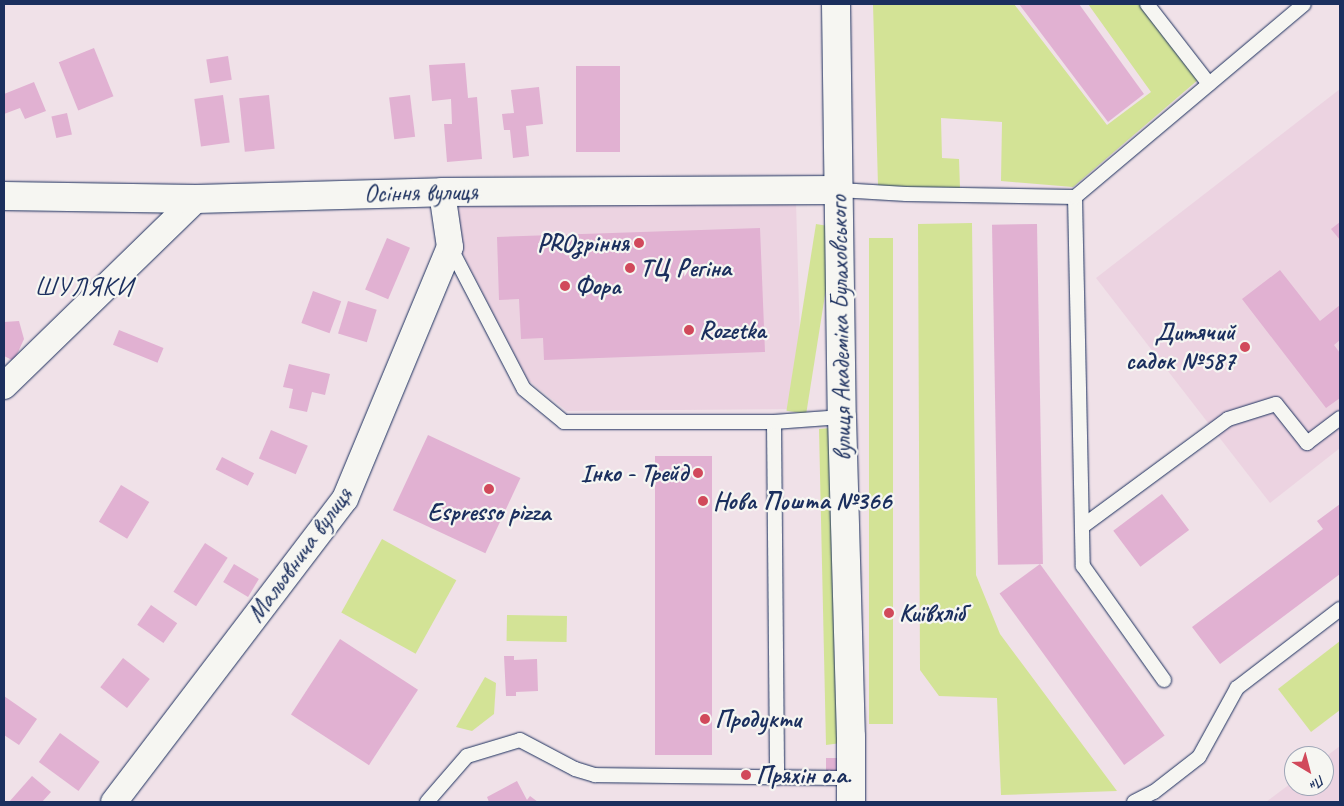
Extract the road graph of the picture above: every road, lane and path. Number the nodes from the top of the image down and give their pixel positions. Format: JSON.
{"nodes":[{"id":1,"x":836,"y":4,"type":"edge"},
{"id":2,"x":1147,"y":4,"type":"edge"},
{"id":3,"x":1304,"y":4,"type":"edge"},
{"id":4,"x":1209,"y":84,"type":"junction"},
{"id":5,"x":838,"y":190,"type":"junction"},
{"id":6,"x":442,"y":192,"type":"junction"},
{"id":7,"x":4,"y":196,"type":"edge"},
{"id":8,"x":1075,"y":197,"type":"junction"},
{"id":9,"x":196,"y":199,"type":"junction"},
{"id":10,"x":450,"y":247,"type":"junction"},
{"id":11,"x":4,"y":386,"type":"edge"},
{"id":12,"x":842,"y":417,"type":"junction"},
{"id":13,"x":1340,"y":418,"type":"edge"},
{"id":14,"x":774,"y":422,"type":"junction"},
{"id":15,"x":1083,"y":526,"type":"junction"},
{"id":16,"x":1340,"y":609,"type":"edge"},
{"id":17,"x":1164,"y":680,"type":"dead end"},
{"id":18,"x":776,"y":778,"type":"junction"},
{"id":19,"x":851,"y":790,"type":"edge"},
{"id":20,"x":114,"y":802,"type":"edge"},
{"id":21,"x":428,"y":802,"type":"edge"},
{"id":22,"x":1134,"y":802,"type":"edge"}],
"edges":[{"from":1,"to":5,"type":"street","name":"вулиця Академіка Булаховського"},
{"from":2,"to":4,"type":"lane"},
{"from":3,"to":4,"type":"lane"},
{"from":4,"to":8,"type":"lane"},
{"from":5,"to":6,"type":"street","name":"Осіння вулиця"},
{"from":5,"to":8,"type":"lane"},
{"from":5,"to":12,"type":"street","name":"вулиця Академіка Булаховського"},
{"from":6,"to":9,"type":"street","name":"Осіння вулиця"},
{"from":6,"to":10,"type":"street"},
{"from":7,"to":9,"type":"street","name":"Осіння вулиця"},
{"from":8,"to":15,"type":"lane"},
{"from":9,"to":11,"type":"street"},
{"from":10,"to":14,"type":"lane"},
{"from":10,"to":20,"type":"street","name":"Мальовнича вулиця"},
{"from":12,"to":14,"type":"lane"},
{"from":12,"to":19,"type":"street","name":"вулиця Академіка Булаховського"},
{"from":13,"to":15,"type":"lane"},
{"from":14,"to":18,"type":"lane"},
{"from":15,"to":17,"type":"lane"},
{"from":16,"to":22,"type":"lane"},
{"from":18,"to":19,"type":"lane"},
{"from":18,"to":21,"type":"lane"}]}
